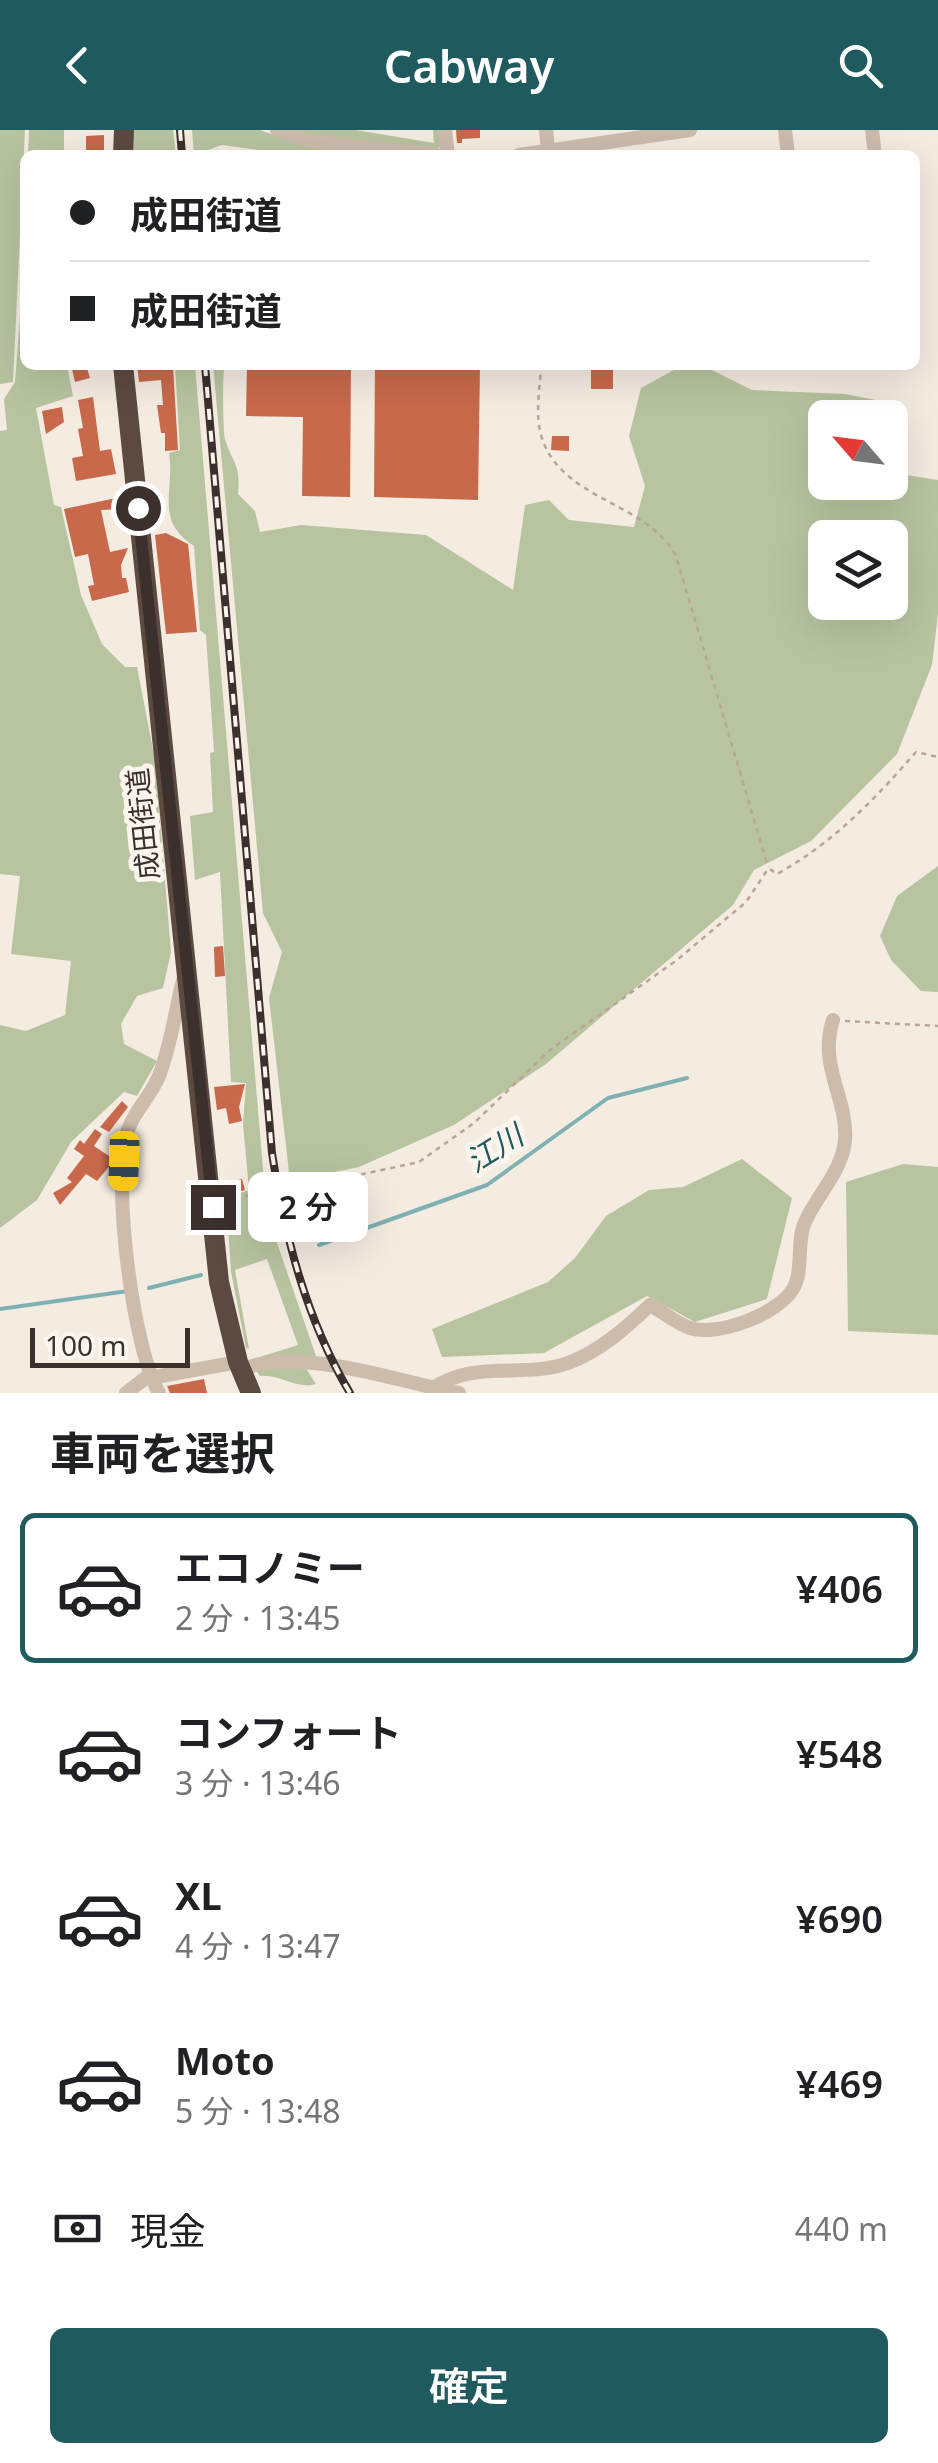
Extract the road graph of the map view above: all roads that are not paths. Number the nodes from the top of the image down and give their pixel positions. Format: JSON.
{"nodes":[{"id":1,"x":277,"y":130,"type":"edge"},
{"id":2,"x":690,"y":130,"type":"edge"},
{"id":3,"x":617,"y":135,"type":"edge"},
{"id":4,"x":392,"y":150,"type":"edge"},
{"id":5,"x":552,"y":150,"type":"edge"},
{"id":6,"x":124,"y":370,"type":"edge"},
{"id":7,"x":186,"y":964,"type":"junction"},
{"id":8,"x":833,"y":1020,"type":"road end"},
{"id":9,"x":239,"y":1366,"type":"junction"},
{"id":10,"x":149,"y":1377,"type":"junction"},
{"id":11,"x":433,"y":1388,"type":"junction"},
{"id":12,"x":126,"y":1393,"type":"edge"},
{"id":13,"x":159,"y":1393,"type":"edge"},
{"id":14,"x":250,"y":1393,"type":"edge"},
{"id":15,"x":459,"y":1393,"type":"edge"}],
"edges":[{"from":1,"to":4,"type":"street"},
{"from":2,"to":3,"type":"street"},
{"from":3,"to":5,"type":"street"},
{"from":6,"to":7,"type":"highway","name":"成田街道"},
{"from":7,"to":9,"type":"highway","name":"成田街道"},
{"from":7,"to":10,"type":"street"},
{"from":8,"to":11,"type":"street"},
{"from":9,"to":10,"type":"street"},
{"from":9,"to":11,"type":"street"},
{"from":9,"to":14,"type":"highway","name":"成田街道"},
{"from":10,"to":12,"type":"street"},
{"from":10,"to":13,"type":"street"},
{"from":11,"to":15,"type":"street"}]}
